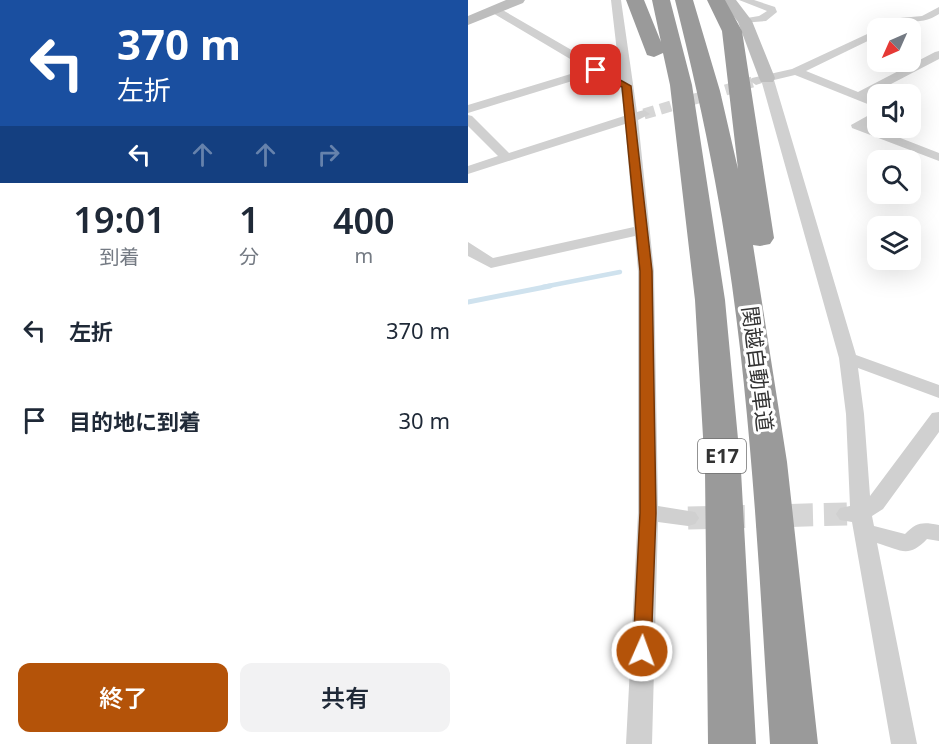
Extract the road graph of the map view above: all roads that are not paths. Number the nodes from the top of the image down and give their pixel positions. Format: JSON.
{"nodes":[{"id":1,"x":616,"y":0,"type":"edge"},
{"id":2,"x":635,"y":0,"type":"edge"},
{"id":3,"x":661,"y":0,"type":"edge"},
{"id":4,"x":684,"y":0,"type":"edge"},
{"id":5,"x":508,"y":3,"type":"edge"},
{"id":6,"x":731,"y":7,"type":"edge"},
{"id":7,"x":937,"y":13,"type":"edge"},
{"id":8,"x":921,"y":19,"type":"edge"},
{"id":9,"x":468,"y":21,"type":"edge"},
{"id":10,"x":867,"y":37,"type":"edge"},
{"id":11,"x":939,"y":54,"type":"edge"},
{"id":12,"x":596,"y":70,"type":"junction"},
{"id":13,"x":796,"y":71,"type":"junction"},
{"id":14,"x":762,"y":79,"type":"junction"},
{"id":15,"x":627,"y":86,"type":"junction"},
{"id":16,"x":859,"y":96,"type":"junction"},
{"id":17,"x":867,"y":99,"type":"edge"},
{"id":18,"x":468,"y":108,"type":"edge"},
{"id":19,"x":637,"y":116,"type":"junction"},
{"id":20,"x":468,"y":119,"type":"edge"},
{"id":21,"x":867,"y":119,"type":"edge"},
{"id":22,"x":867,"y":128,"type":"edge"},
{"id":23,"x":891,"y":138,"type":"edge"},
{"id":24,"x":938,"y":157,"type":"edge"},
{"id":25,"x":507,"y":158,"type":"junction"},
{"id":26,"x":694,"y":169,"type":"junction"},
{"id":27,"x":468,"y":170,"type":"edge"},
{"id":28,"x":642,"y":230,"type":"junction"},
{"id":29,"x":468,"y":247,"type":"edge"},
{"id":30,"x":848,"y":358,"type":"junction"},
{"id":31,"x":939,"y":392,"type":"edge"},
{"id":32,"x":939,"y":418,"type":"edge"},
{"id":33,"x":769,"y":465,"type":"junction"},
{"id":34,"x":648,"y":513,"type":"junction"},
{"id":35,"x":688,"y":518,"type":"tunnel mouth"},
{"id":36,"x":857,"y":519,"type":"junction"},
{"id":37,"x":939,"y":533,"type":"edge"},
{"id":38,"x":639,"y":744,"type":"edge"},
{"id":39,"x":732,"y":744,"type":"edge"},
{"id":40,"x":794,"y":744,"type":"edge"},
{"id":41,"x":904,"y":744,"type":"edge"}],
"edges":[{"from":1,"to":15,"type":"street"},
{"from":2,"to":26,"type":"highway"},
{"from":3,"to":26,"type":"highway","name":"関越自動車道","number":"E17"},
{"from":4,"to":33,"type":"highway","name":"関越自動車道","number":"E17"},
{"from":5,"to":9,"type":"street"},
{"from":5,"to":12,"type":"street"},
{"from":6,"to":14,"type":"street"},
{"from":6,"to":33,"type":"highway"},
{"from":7,"to":8,"type":"street"},
{"from":10,"to":13,"type":"street"},
{"from":11,"to":16,"type":"street"},
{"from":12,"to":15,"type":"street"},
{"from":12,"to":18,"type":"street"},
{"from":13,"to":14,"type":"street"},
{"from":13,"to":16,"type":"street"},
{"from":14,"to":30,"type":"street"},
{"from":15,"to":19,"type":"street"},
{"from":16,"to":17,"type":"street"},
{"from":19,"to":25,"type":"street"},
{"from":19,"to":28,"type":"street"},
{"from":20,"to":25,"type":"street"},
{"from":21,"to":22,"type":"street"},
{"from":23,"to":24,"type":"street"},
{"from":25,"to":27,"type":"street"},
{"from":26,"to":39,"type":"highway","name":"関越自動車道","number":"E17"},
{"from":28,"to":29,"type":"street"},
{"from":28,"to":34,"type":"street"},
{"from":30,"to":31,"type":"street"},
{"from":30,"to":36,"type":"street"},
{"from":32,"to":36,"type":"street"},
{"from":33,"to":40,"type":"highway","name":"関越自動車道","number":"E17"},
{"from":34,"to":35,"type":"street"},
{"from":34,"to":38,"type":"street"},
{"from":36,"to":37,"type":"street"},
{"from":36,"to":41,"type":"street"}]}
